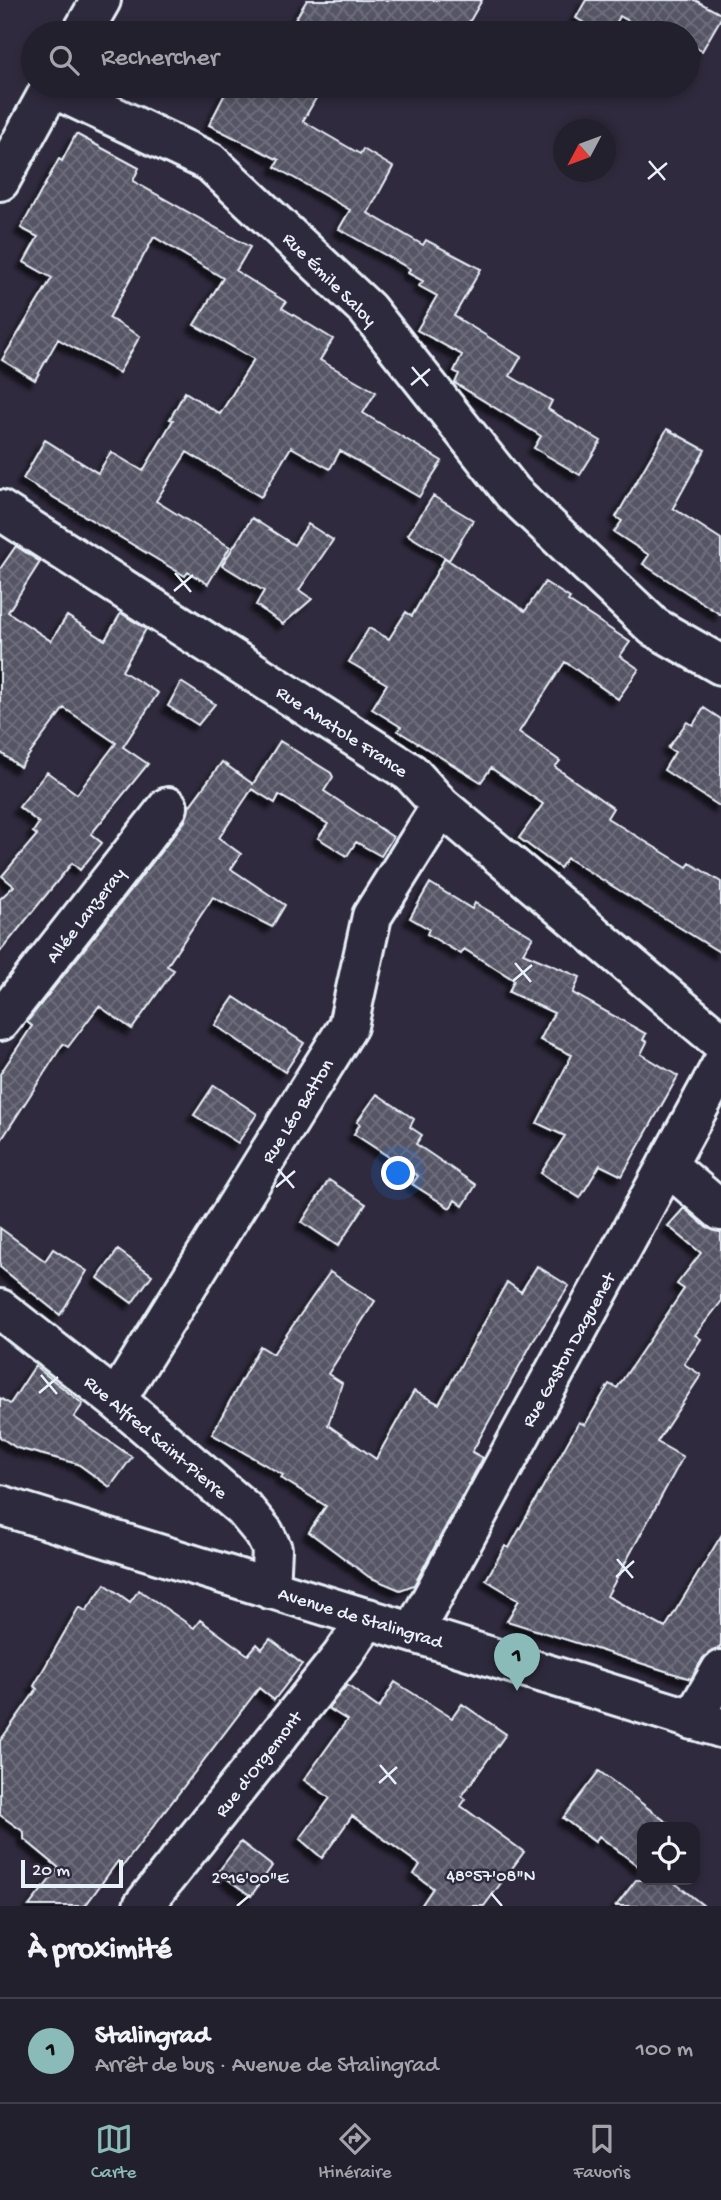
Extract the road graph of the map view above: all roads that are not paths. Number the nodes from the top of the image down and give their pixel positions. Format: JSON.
{"nodes":[{"id":1,"x":101,"y":0,"type":"edge"},
{"id":2,"x":89,"y":21,"type":"edge"},
{"id":3,"x":45,"y":98,"type":"edge"},
{"id":4,"x":77,"y":98,"type":"edge"},
{"id":5,"x":0,"y":181,"type":"edge"},
{"id":6,"x":0,"y":510,"type":"edge"},
{"id":7,"x":721,"y":665,"type":"edge"},
{"id":8,"x":441,"y":806,"type":"junction"},
{"id":9,"x":168,"y":807,"type":"dead end"},
{"id":10,"x":0,"y":1021,"type":"edge"},
{"id":11,"x":721,"y":1042,"type":"edge"},
{"id":12,"x":721,"y":1066,"type":"edge"},
{"id":13,"x":667,"y":1166,"type":"junction"},
{"id":14,"x":721,"y":1211,"type":"edge"},
{"id":15,"x":0,"y":1308,"type":"edge"},
{"id":16,"x":116,"y":1399,"type":"junction"},
{"id":17,"x":0,"y":1505,"type":"edge"},
{"id":18,"x":270,"y":1589,"type":"junction"},
{"id":19,"x":368,"y":1618,"type":"junction"},
{"id":20,"x":414,"y":1632,"type":"junction"},
{"id":21,"x":721,"y":1670,"type":"edge"},
{"id":22,"x":707,"y":1724,"type":"edge"},
{"id":23,"x":156,"y":1902,"type":"edge"}],
"edges":[{"from":1,"to":2,"type":"street"},
{"from":3,"to":5,"type":"street"},
{"from":4,"to":7,"type":"street","name":"Rue Émile Saloy"},
{"from":6,"to":8,"type":"street","name":"Rue Anatole France"},
{"from":8,"to":11,"type":"street","name":"Rue Anatole France"},
{"from":8,"to":16,"type":"street","name":"Rue Léo Batton"},
{"from":9,"to":10,"type":"street","name":"Allée Lanzeray"},
{"from":12,"to":13,"type":"street","name":"Rue Gaston Daguenet"},
{"from":13,"to":14,"type":"street"},
{"from":13,"to":20,"type":"street","name":"Rue Gaston Daguenet"},
{"from":15,"to":16,"type":"street","name":"Rue Alfred Saint-Pierre"},
{"from":16,"to":18,"type":"street","name":"Rue Alfred Saint-Pierre"},
{"from":17,"to":18,"type":"street","name":"Avenue de Stalingrad"},
{"from":18,"to":19,"type":"street","name":"Avenue de Stalingrad"},
{"from":19,"to":20,"type":"street","name":"Avenue de Stalingrad"},
{"from":19,"to":23,"type":"street","name":"Rue d'Orgemont"},
{"from":20,"to":22,"type":"street","name":"Avenue de Stalingrad"},
{"from":21,"to":22,"type":"street"}]}
